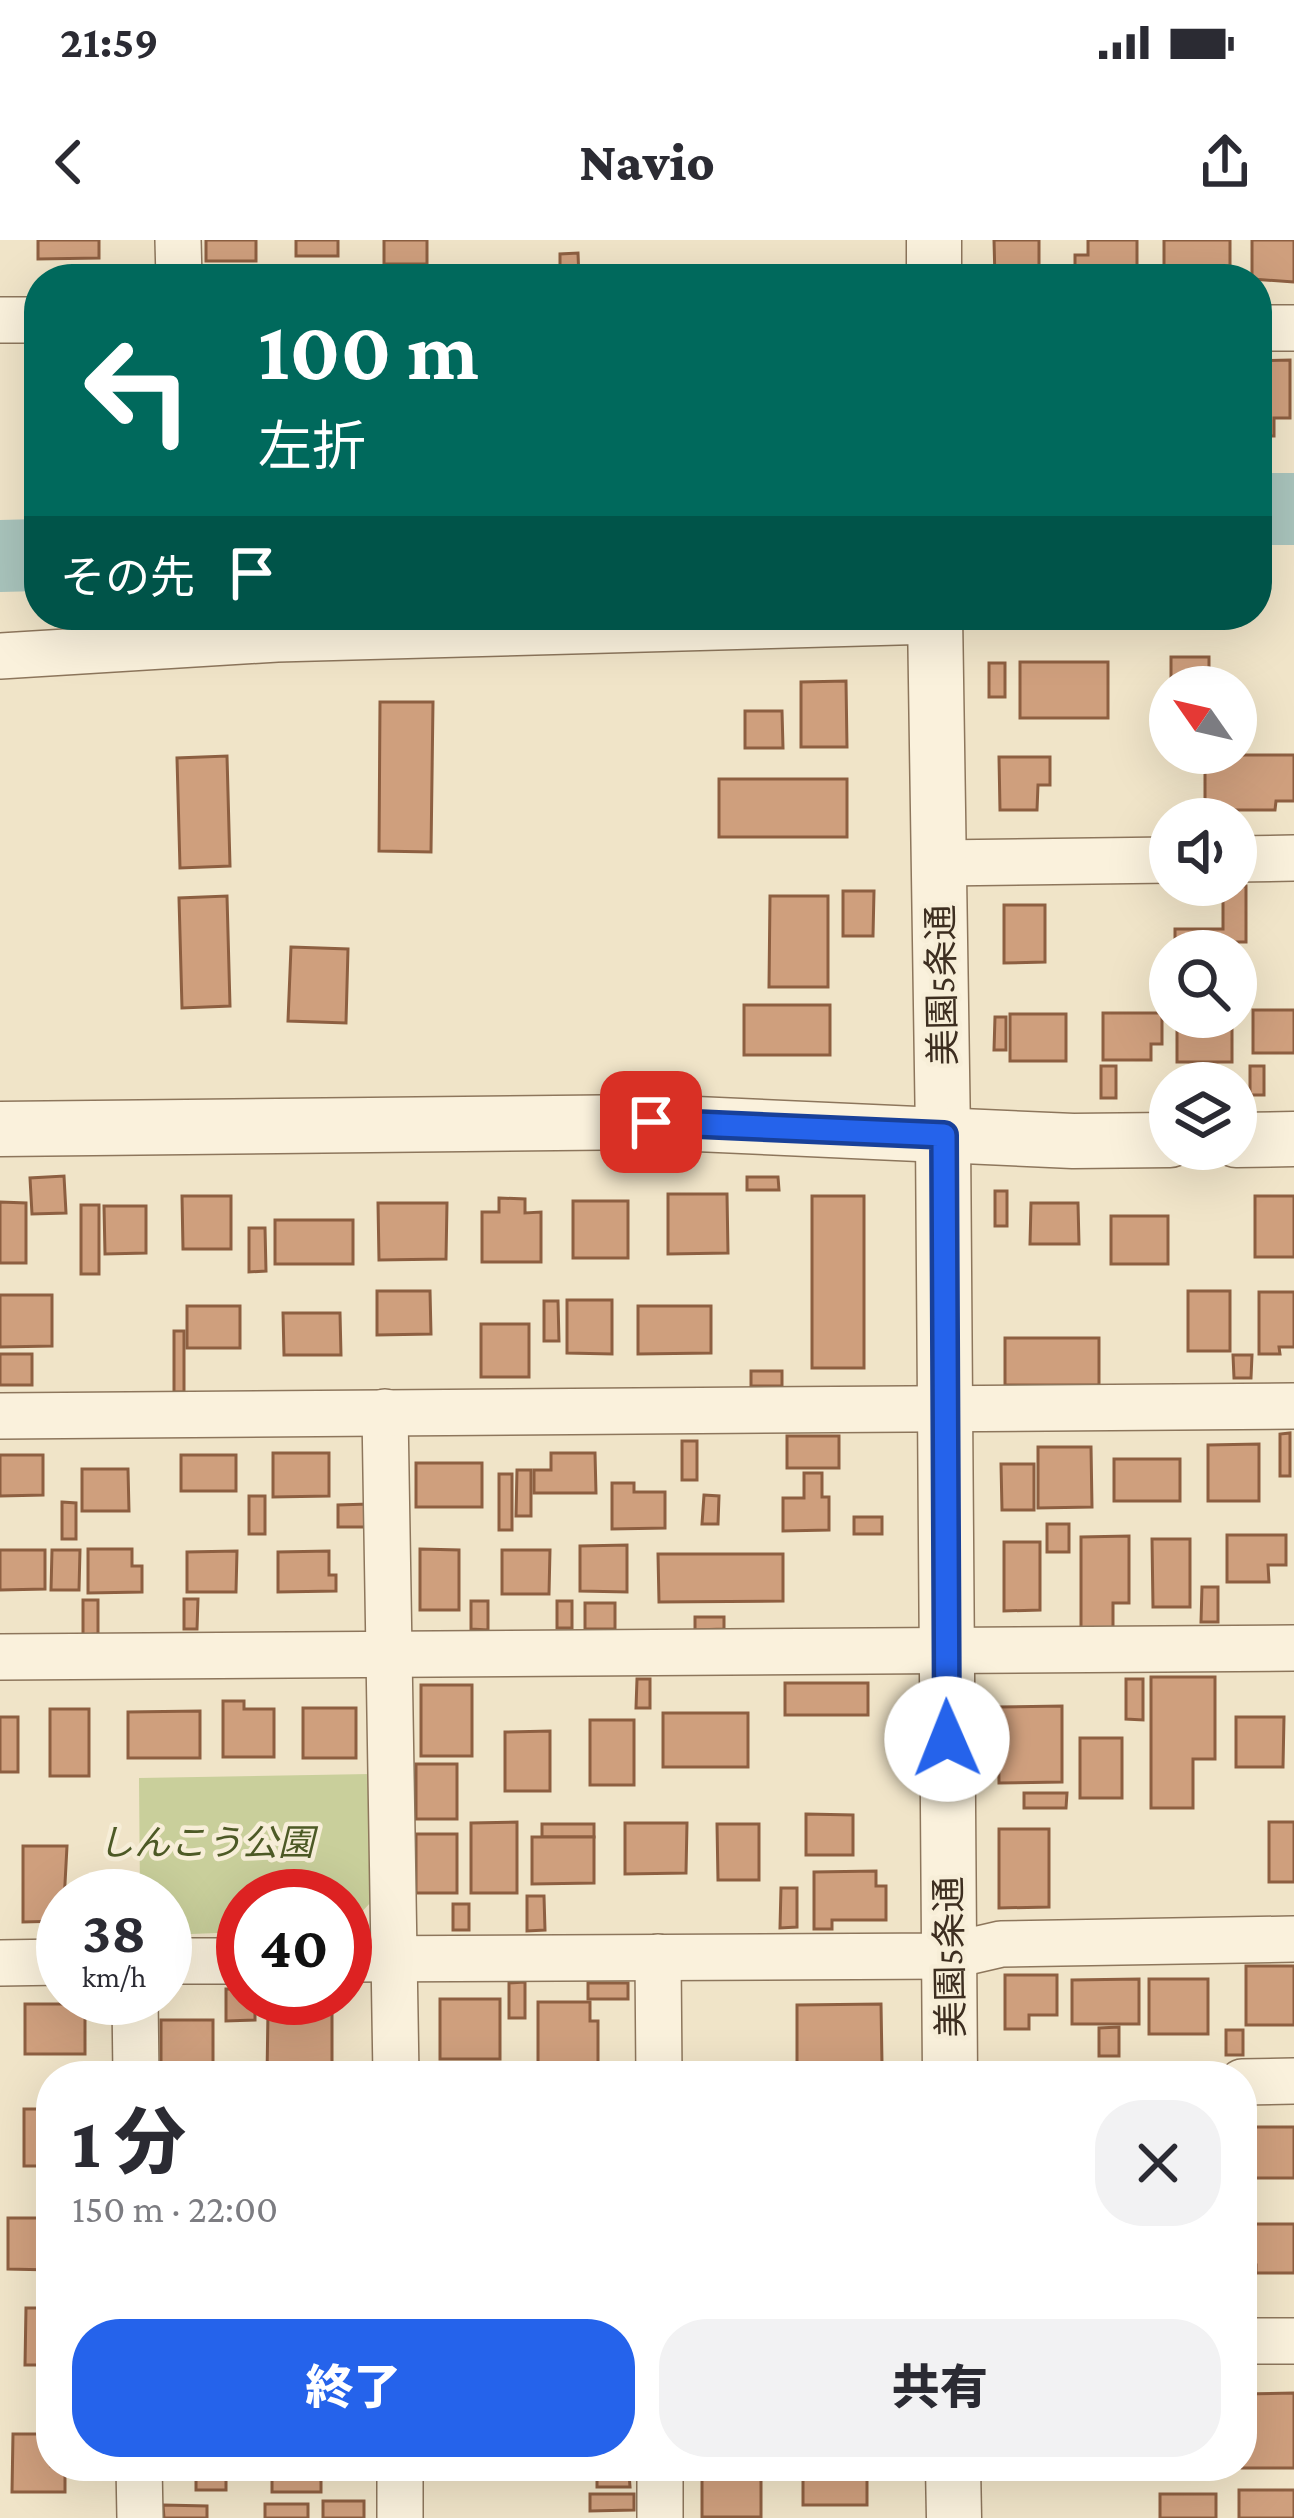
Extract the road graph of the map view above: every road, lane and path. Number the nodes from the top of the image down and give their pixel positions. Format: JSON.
{"nodes":[{"id":1,"x":559,"y":630,"type":"edge"},
{"id":2,"x":935,"y":630,"type":"edge"},
{"id":3,"x":0,"y":656,"type":"edge"},
{"id":4,"x":1294,"y":858,"type":"edge"},
{"id":5,"x":1257,"y":859,"type":"edge"},
{"id":6,"x":1149,"y":860,"type":"edge"},
{"id":7,"x":939,"y":862,"type":"junction"},
{"id":8,"x":0,"y":1129,"type":"edge"},
{"id":9,"x":944,"y":1135,"type":"junction"},
{"id":10,"x":1294,"y":1139,"type":"edge"},
{"id":11,"x":1149,"y":1140,"type":"edge"},
{"id":12,"x":1257,"y":1140,"type":"edge"},
{"id":13,"x":1294,"y":1406,"type":"edge"},
{"id":14,"x":945,"y":1409,"type":"junction"},
{"id":15,"x":385,"y":1412,"type":"junction"},
{"id":16,"x":0,"y":1416,"type":"edge"},
{"id":17,"x":1294,"y":1648,"type":"edge"},
{"id":18,"x":946,"y":1652,"type":"junction"},
{"id":19,"x":392,"y":1653,"type":"junction"},
{"id":20,"x":0,"y":1657,"type":"edge"},
{"id":21,"x":1294,"y":1939,"type":"edge"},
{"id":22,"x":949,"y":1956,"type":"junction"},
{"id":23,"x":658,"y":1958,"type":"junction"},
{"id":24,"x":372,"y":1959,"type":"edge"},
{"id":25,"x":395,"y":1959,"type":"junction"},
{"id":26,"x":36,"y":1962,"type":"edge"},
{"id":27,"x":0,"y":1963,"type":"edge"},
{"id":28,"x":135,"y":2025,"type":"edge"},
{"id":29,"x":136,"y":2061,"type":"edge"},
{"id":30,"x":396,"y":2061,"type":"edge"},
{"id":31,"x":658,"y":2061,"type":"edge"},
{"id":32,"x":950,"y":2061,"type":"edge"},
{"id":33,"x":1294,"y":2081,"type":"edge"},
{"id":34,"x":1257,"y":2082,"type":"edge"},
{"id":35,"x":1257,"y":2341,"type":"edge"},
{"id":36,"x":1294,"y":2341,"type":"edge"},
{"id":37,"x":139,"y":2481,"type":"edge"},
{"id":38,"x":400,"y":2481,"type":"edge"},
{"id":39,"x":660,"y":2481,"type":"edge"},
{"id":40,"x":953,"y":2481,"type":"edge"},
{"id":41,"x":140,"y":2518,"type":"edge"},
{"id":42,"x":400,"y":2518,"type":"edge"},
{"id":43,"x":660,"y":2518,"type":"edge"},
{"id":44,"x":954,"y":2518,"type":"edge"}],
"edges":[{"from":1,"to":3,"type":"street"},
{"from":2,"to":7,"type":"street","name":"美園5条通"},
{"from":4,"to":5,"type":"street"},
{"from":6,"to":7,"type":"street"},
{"from":7,"to":9,"type":"street","name":"美園5条通"},
{"from":8,"to":9,"type":"street"},
{"from":9,"to":11,"type":"street"},
{"from":9,"to":14,"type":"street","name":"美園5条通"},
{"from":10,"to":12,"type":"street"},
{"from":13,"to":14,"type":"street"},
{"from":14,"to":15,"type":"street"},
{"from":14,"to":18,"type":"street","name":"美園5条通"},
{"from":15,"to":16,"type":"street"},
{"from":15,"to":19,"type":"street"},
{"from":17,"to":18,"type":"street"},
{"from":18,"to":19,"type":"street"},
{"from":18,"to":22,"type":"street","name":"美園5条通"},
{"from":19,"to":20,"type":"street"},
{"from":19,"to":25,"type":"street"},
{"from":21,"to":22,"type":"street"},
{"from":22,"to":23,"type":"street"},
{"from":22,"to":32,"type":"street","name":"美園5条通"},
{"from":23,"to":25,"type":"street"},
{"from":23,"to":31,"type":"street"},
{"from":24,"to":25,"type":"street"},
{"from":25,"to":30,"type":"street"},
{"from":26,"to":27,"type":"street"},
{"from":28,"to":29,"type":"street"},
{"from":33,"to":34,"type":"street"},
{"from":35,"to":36,"type":"street"},
{"from":37,"to":41,"type":"street"},
{"from":38,"to":42,"type":"street"},
{"from":39,"to":43,"type":"street"},
{"from":40,"to":44,"type":"street"}]}
